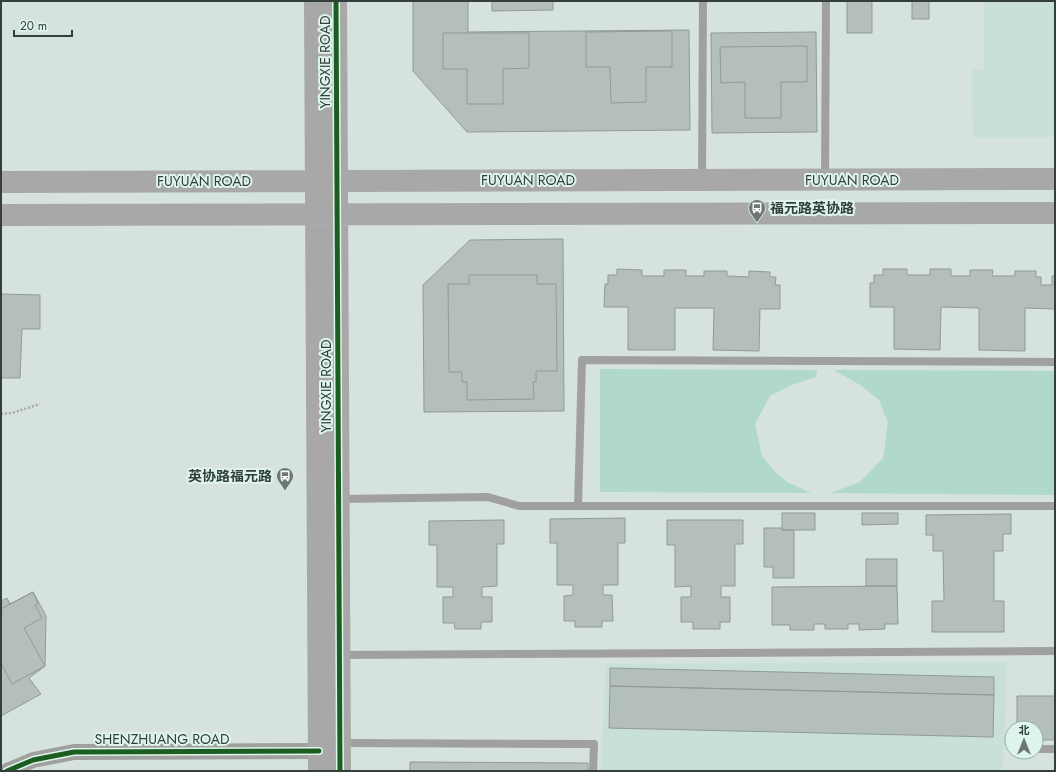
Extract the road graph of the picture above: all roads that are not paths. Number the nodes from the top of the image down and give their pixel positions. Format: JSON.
{"nodes":[{"id":1,"x":315,"y":1,"type":"edge"},
{"id":2,"x":336,"y":1,"type":"edge"},
{"id":3,"x":703,"y":1,"type":"edge"},
{"id":4,"x":826,"y":1,"type":"edge"},
{"id":5,"x":1055,"y":179,"type":"edge"},
{"id":6,"x":702,"y":180,"type":"junction"},
{"id":7,"x":825,"y":180,"type":"junction"},
{"id":8,"x":327,"y":181,"type":"junction"},
{"id":9,"x":1,"y":182,"type":"edge"},
{"id":10,"x":1055,"y":213,"type":"edge"},
{"id":11,"x":1,"y":215,"type":"edge"},
{"id":12,"x":327,"y":215,"type":"junction"},
{"id":13,"x":1055,"y":362,"type":"edge"},
{"id":14,"x":338,"y":499,"type":"junction"},
{"id":15,"x":578,"y":506,"type":"junction"},
{"id":16,"x":1055,"y":506,"type":"edge"},
{"id":17,"x":1055,"y":651,"type":"edge"},
{"id":18,"x":339,"y":655,"type":"junction"},
{"id":19,"x":340,"y":743,"type":"junction"},
{"id":20,"x":1044,"y":749,"type":"edge"},
{"id":21,"x":1055,"y":749,"type":"edge"},
{"id":22,"x":319,"y":761,"type":"edge"},
{"id":23,"x":7,"y":771,"type":"edge"},
{"id":24,"x":340,"y":771,"type":"edge"},
{"id":25,"x":594,"y":771,"type":"edge"}],
"edges":[{"from":1,"to":8,"type":"main road","name":"YINGXIE ROAD"},
{"from":2,"to":8,"type":"main road","name":"YINGXIE ROAD"},
{"from":3,"to":6,"type":"lane"},
{"from":4,"to":7,"type":"lane"},
{"from":5,"to":7,"type":"main road","name":"FUYUAN ROAD"},
{"from":6,"to":7,"type":"main road","name":"FUYUAN ROAD"},
{"from":6,"to":8,"type":"main road","name":"FUYUAN ROAD"},
{"from":8,"to":9,"type":"main road","name":"FUYUAN ROAD"},
{"from":8,"to":12,"type":"main road","name":"YINGXIE ROAD"},
{"from":10,"to":12,"type":"main road"},
{"from":11,"to":12,"type":"main road"},
{"from":12,"to":14,"type":"main road","name":"YINGXIE ROAD"},
{"from":12,"to":22,"type":"main road","name":"YINGXIE ROAD"},
{"from":13,"to":15,"type":"lane"},
{"from":14,"to":15,"type":"lane"},
{"from":14,"to":18,"type":"main road","name":"YINGXIE ROAD"},
{"from":15,"to":16,"type":"lane"},
{"from":17,"to":18,"type":"lane"},
{"from":18,"to":19,"type":"main road","name":"YINGXIE ROAD"},
{"from":19,"to":24,"type":"main road","name":"YINGXIE ROAD"},
{"from":19,"to":25,"type":"lane"},
{"from":20,"to":21,"type":"lane"},
{"from":22,"to":23,"type":"street","name":"SHENZHUANG ROAD"}]}
